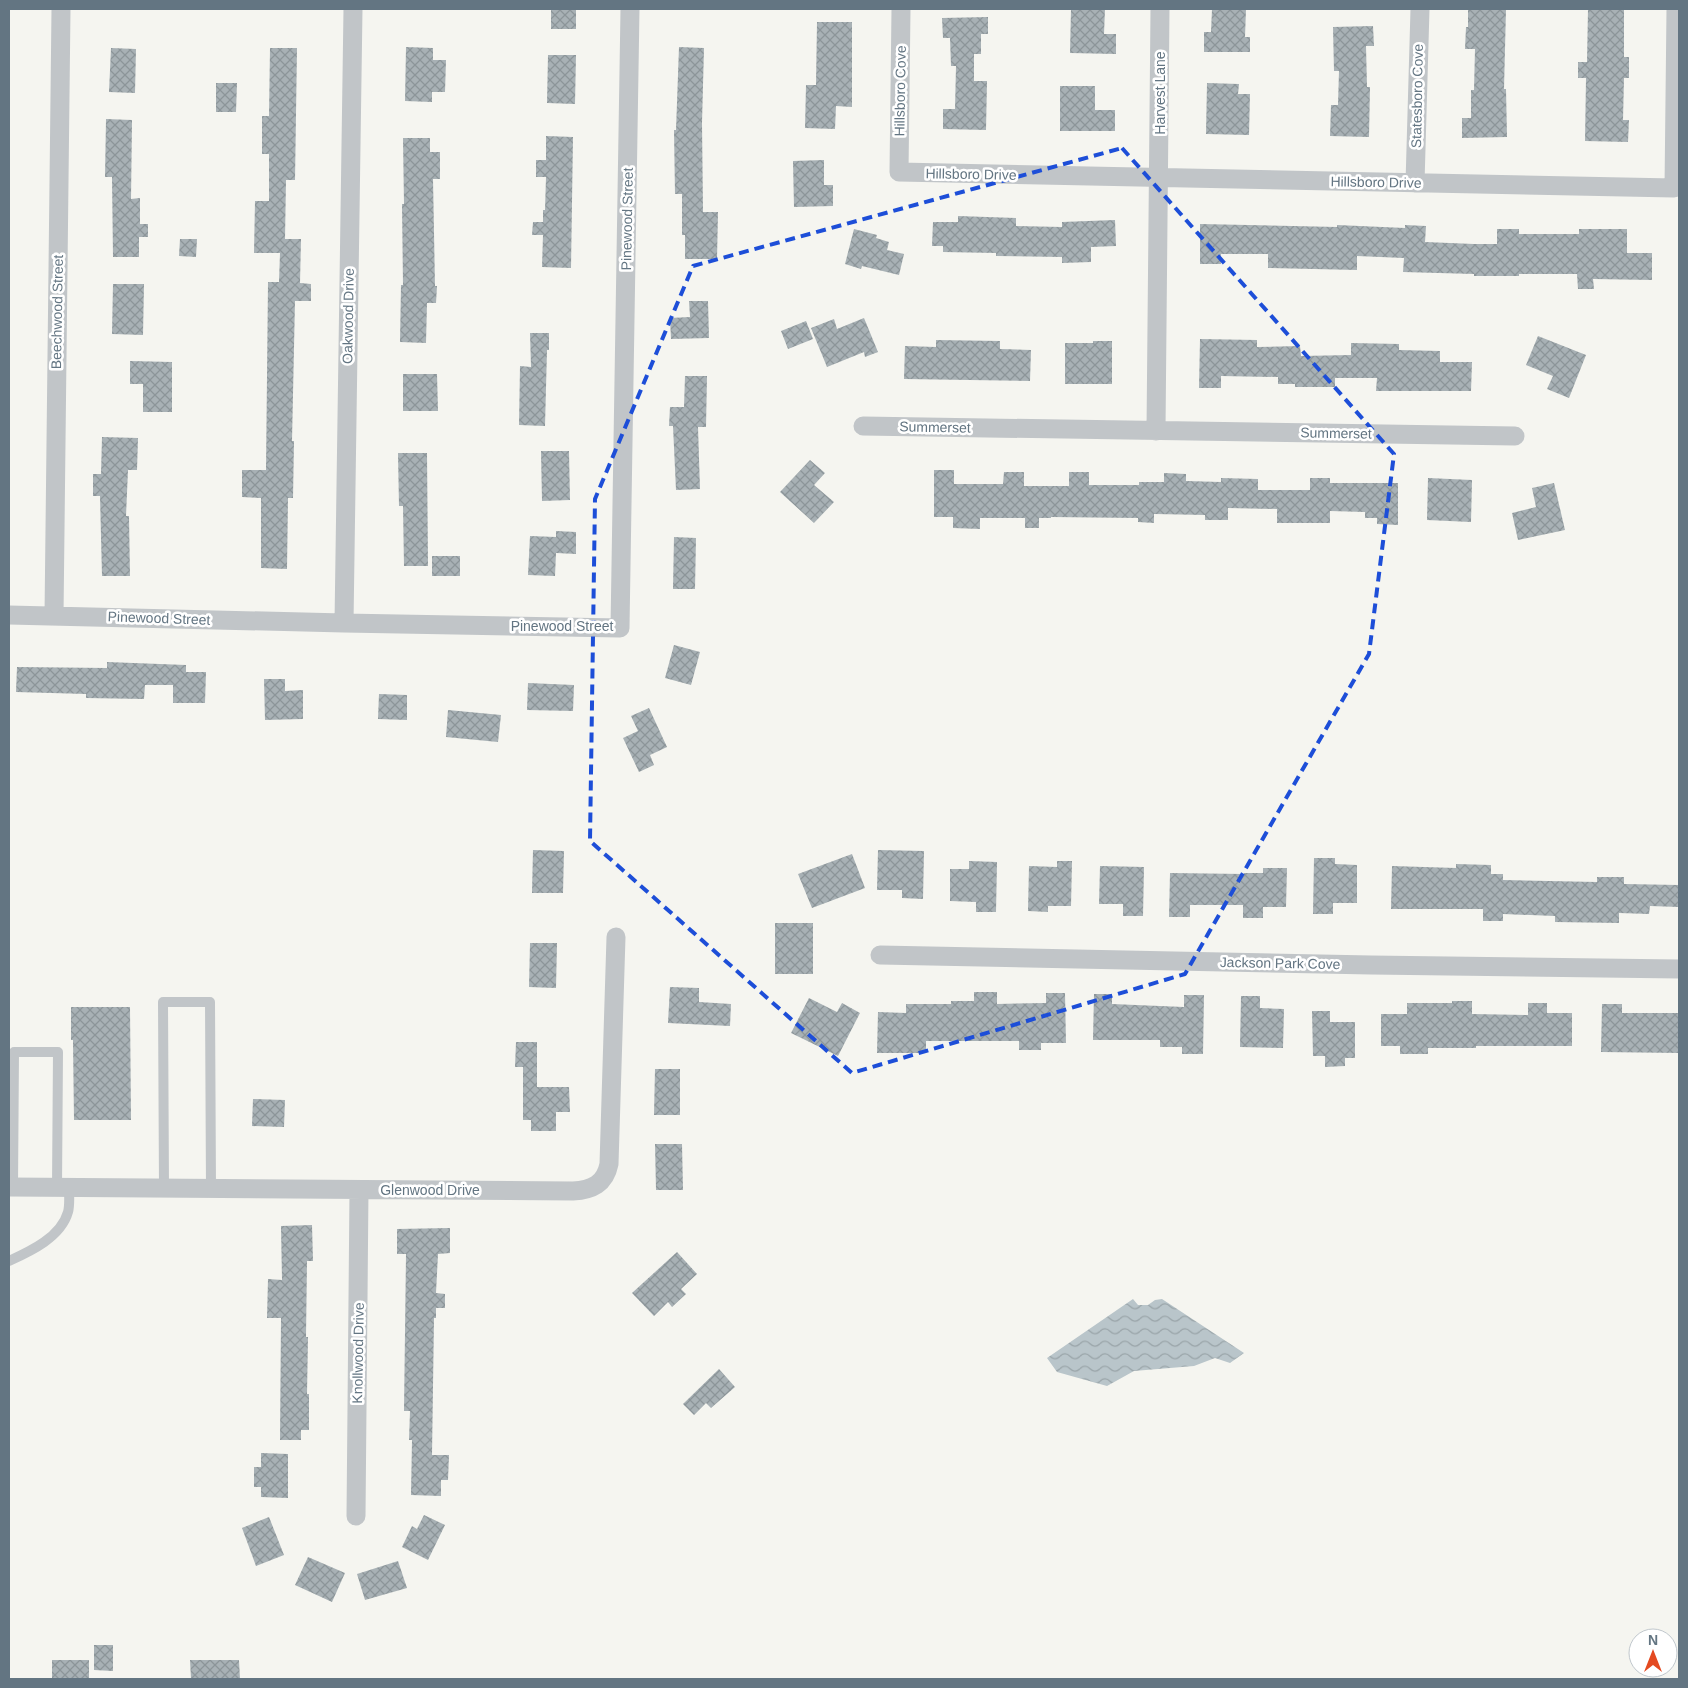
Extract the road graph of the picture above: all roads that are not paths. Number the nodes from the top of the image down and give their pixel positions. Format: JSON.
{"nodes":[{"id":1,"x":61,"y":9,"type":"edge"},
{"id":2,"x":353,"y":9,"type":"edge"},
{"id":3,"x":630,"y":9,"type":"edge"},
{"id":4,"x":901,"y":9,"type":"edge"},
{"id":5,"x":1160,"y":9,"type":"edge"},
{"id":6,"x":1420,"y":9,"type":"edge"},
{"id":7,"x":1676,"y":9,"type":"edge"},
{"id":8,"x":899,"y":172,"type":"joint"},
{"id":9,"x":1159,"y":178,"type":"junction"},
{"id":10,"x":1415,"y":183,"type":"junction"},
{"id":11,"x":863,"y":426,"type":"dead end"},
{"id":12,"x":1156,"y":431,"type":"junction"},
{"id":13,"x":1515,"y":436,"type":"dead end"},
{"id":14,"x":9,"y":615,"type":"edge"},
{"id":15,"x":54,"y":616,"type":"junction"},
{"id":16,"x":344,"y":624,"type":"junction"},
{"id":17,"x":616,"y":936,"type":"dead end"},
{"id":18,"x":880,"y":955,"type":"dead end"},
{"id":19,"x":1679,"y":969,"type":"edge"},
{"id":20,"x":11,"y":1187,"type":"edge"},
{"id":21,"x":63,"y":1188,"type":"junction"},
{"id":22,"x":164,"y":1188,"type":"junction"},
{"id":23,"x":211,"y":1189,"type":"junction"},
{"id":24,"x":359,"y":1190,"type":"junction"},
{"id":25,"x":9,"y":1261,"type":"edge"},
{"id":26,"x":356,"y":1516,"type":"dead end"}],
"edges":[{"from":1,"to":15,"type":"street","name":"Beechwood Street"},
{"from":2,"to":16,"type":"street","name":"Oakwood Drive"},
{"from":3,"to":16,"type":"street","name":"Pinewood Street"},
{"from":4,"to":8,"type":"street","name":"Hillsboro Cove"},
{"from":5,"to":9,"type":"street","name":"Harvest Lane"},
{"from":6,"to":10,"type":"street","name":"Statesboro Cove"},
{"from":7,"to":10,"type":"street","name":"Hillsboro Drive"},
{"from":8,"to":9,"type":"street","name":"Hillsboro Drive"},
{"from":9,"to":10,"type":"street","name":"Hillsboro Drive"},
{"from":9,"to":12,"type":"street"},
{"from":11,"to":12,"type":"street","name":"Summerset"},
{"from":12,"to":13,"type":"street","name":"Summerset"},
{"from":14,"to":15,"type":"street","name":"Pinewood Street"},
{"from":15,"to":16,"type":"street","name":"Pinewood Street"},
{"from":17,"to":24,"type":"street","name":"Glenwood Drive"},
{"from":18,"to":19,"type":"street","name":"Jackson Park Cove"},
{"from":20,"to":21,"type":"street","name":"Glenwood Drive"},
{"from":20,"to":21,"type":"lane"},
{"from":21,"to":22,"type":"street","name":"Glenwood Drive"},
{"from":21,"to":25,"type":"lane"},
{"from":22,"to":23,"type":"street","name":"Glenwood Drive"},
{"from":22,"to":23,"type":"lane"},
{"from":23,"to":24,"type":"street","name":"Glenwood Drive"},
{"from":24,"to":26,"type":"street","name":"Knollwood Drive"}]}
